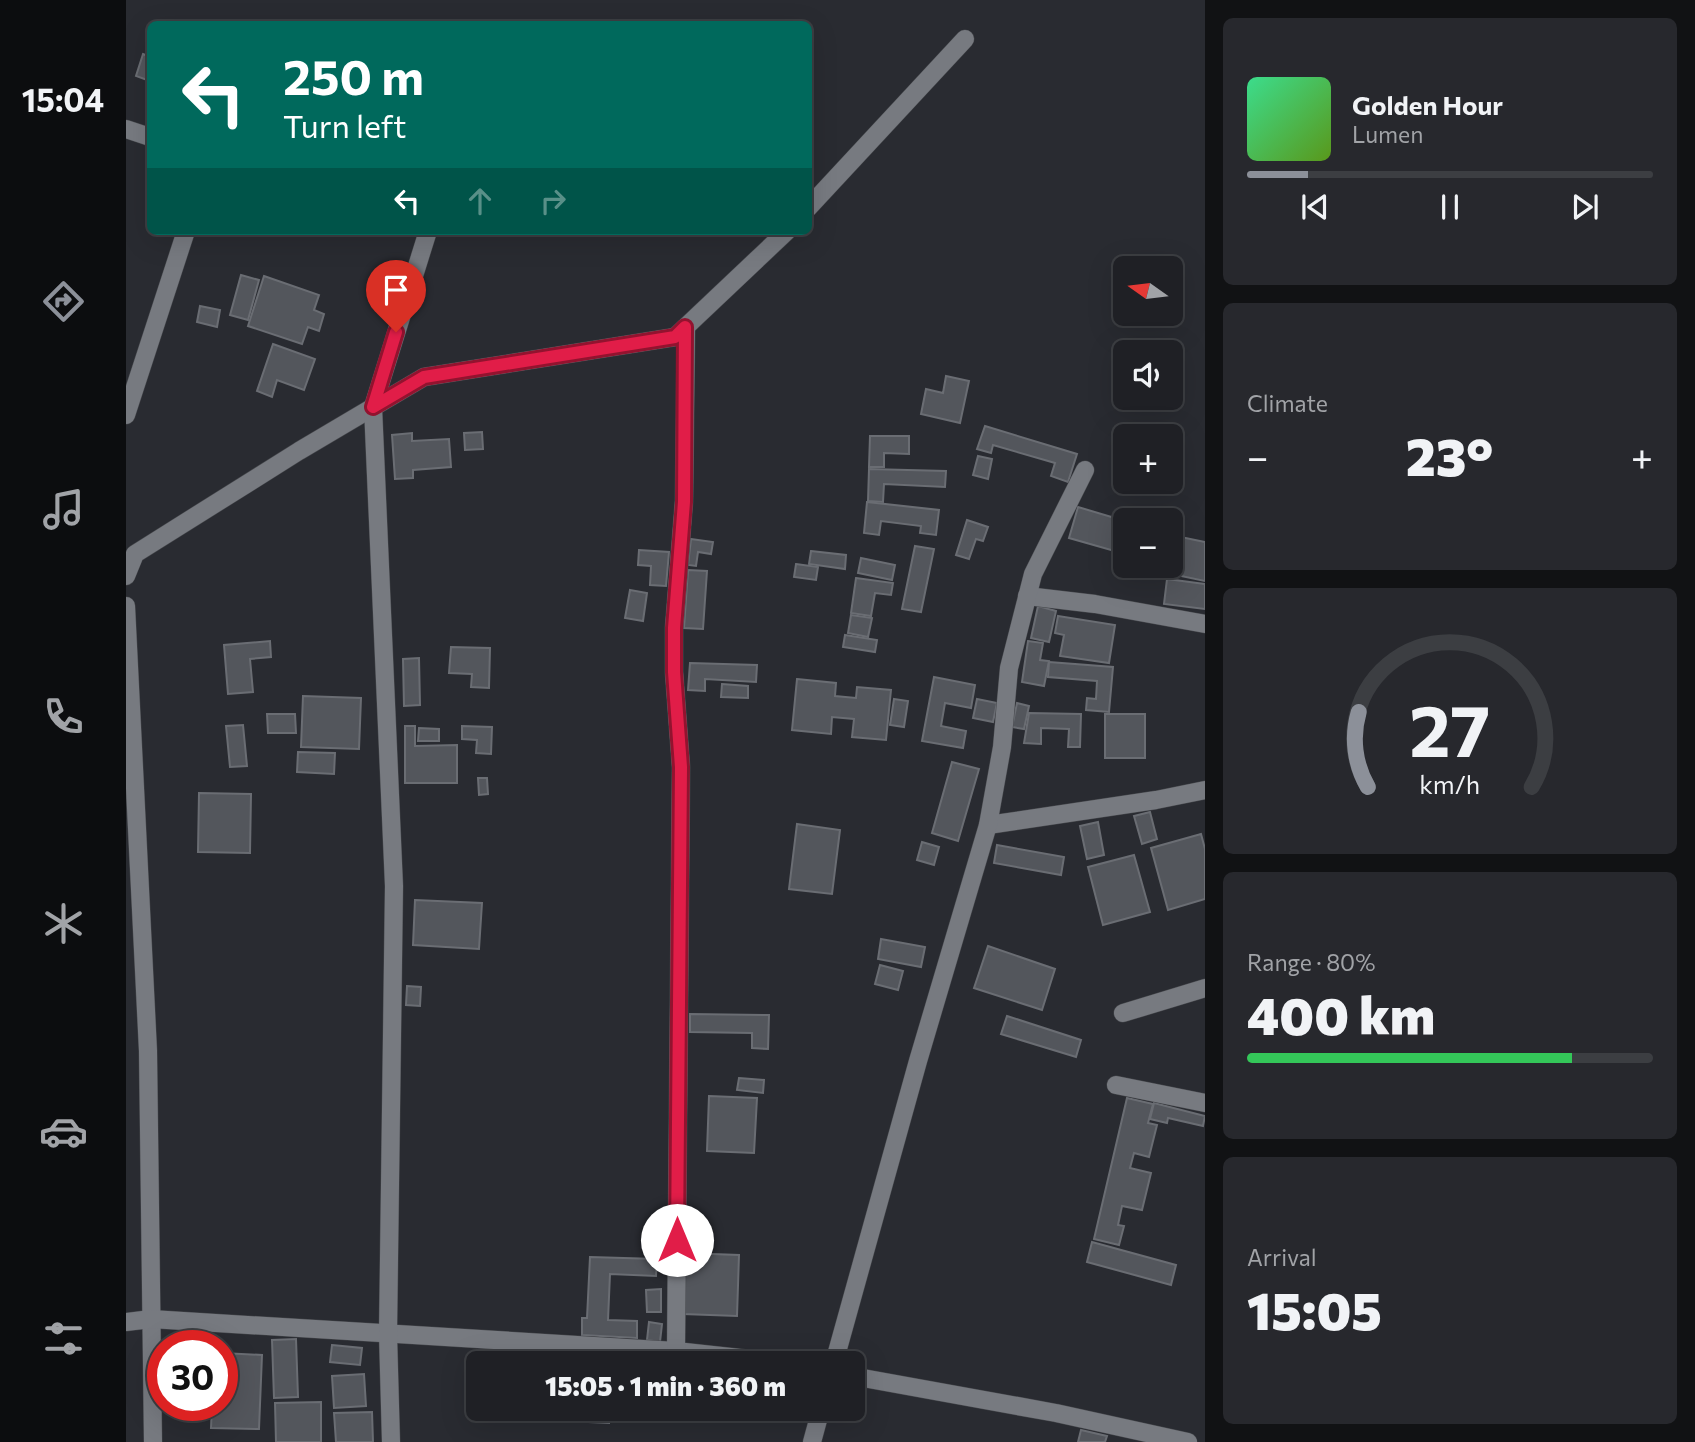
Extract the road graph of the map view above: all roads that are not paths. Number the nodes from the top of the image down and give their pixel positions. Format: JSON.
{"nodes":[{"id":1,"x":965,"y":38,"type":"dead end"},
{"id":2,"x":126,"y":129,"type":"edge"},
{"id":3,"x":147,"y":135,"type":"edge"},
{"id":4,"x":812,"y":204,"type":"edge"},
{"id":5,"x":185,"y":235,"type":"edge"},
{"id":6,"x":427,"y":235,"type":"edge"},
{"id":7,"x":783,"y":235,"type":"edge"},
{"id":8,"x":685,"y":327,"type":"junction"},
{"id":9,"x":373,"y":407,"type":"junction"},
{"id":10,"x":126,"y":415,"type":"edge"},
{"id":11,"x":1085,"y":471,"type":"dead end"},
{"id":12,"x":126,"y":572,"type":"edge"},
{"id":13,"x":1027,"y":596,"type":"junction"},
{"id":14,"x":126,"y":606,"type":"edge"},
{"id":15,"x":1205,"y":624,"type":"edge"},
{"id":16,"x":1205,"y":790,"type":"edge"},
{"id":17,"x":988,"y":825,"type":"junction"},
{"id":18,"x":1205,"y":988,"type":"edge"},
{"id":19,"x":1123,"y":1013,"type":"dead end"},
{"id":20,"x":1116,"y":1085,"type":"dead end"},
{"id":21,"x":1205,"y":1103,"type":"edge"},
{"id":22,"x":151,"y":1319,"type":"junction"},
{"id":23,"x":126,"y":1322,"type":"edge"},
{"id":24,"x":388,"y":1334,"type":"junction"},
{"id":25,"x":676,"y":1351,"type":"joint"},
{"id":26,"x":837,"y":1351,"type":"edge"},
{"id":27,"x":865,"y":1378,"type":"edge"},
{"id":28,"x":818,"y":1421,"type":"edge"},
{"id":29,"x":153,"y":1442,"type":"edge"},
{"id":30,"x":391,"y":1442,"type":"edge"},
{"id":31,"x":812,"y":1442,"type":"edge"},
{"id":32,"x":1188,"y":1442,"type":"edge"}],
"edges":[{"from":1,"to":4,"type":"street"},
{"from":2,"to":3,"type":"street"},
{"from":5,"to":10,"type":"street"},
{"from":6,"to":9,"type":"street"},
{"from":7,"to":8,"type":"street"},
{"from":8,"to":9,"type":"street"},
{"from":8,"to":25,"type":"street"},
{"from":9,"to":12,"type":"street"},
{"from":9,"to":24,"type":"street"},
{"from":11,"to":13,"type":"street"},
{"from":13,"to":15,"type":"street"},
{"from":13,"to":17,"type":"street"},
{"from":14,"to":22,"type":"street"},
{"from":16,"to":17,"type":"street"},
{"from":17,"to":26,"type":"street"},
{"from":18,"to":19,"type":"street"},
{"from":20,"to":21,"type":"street"},
{"from":22,"to":23,"type":"street"},
{"from":22,"to":24,"type":"street"},
{"from":22,"to":29,"type":"street"},
{"from":24,"to":25,"type":"street"},
{"from":24,"to":30,"type":"street"},
{"from":27,"to":32,"type":"street"},
{"from":28,"to":31,"type":"street"}]}
